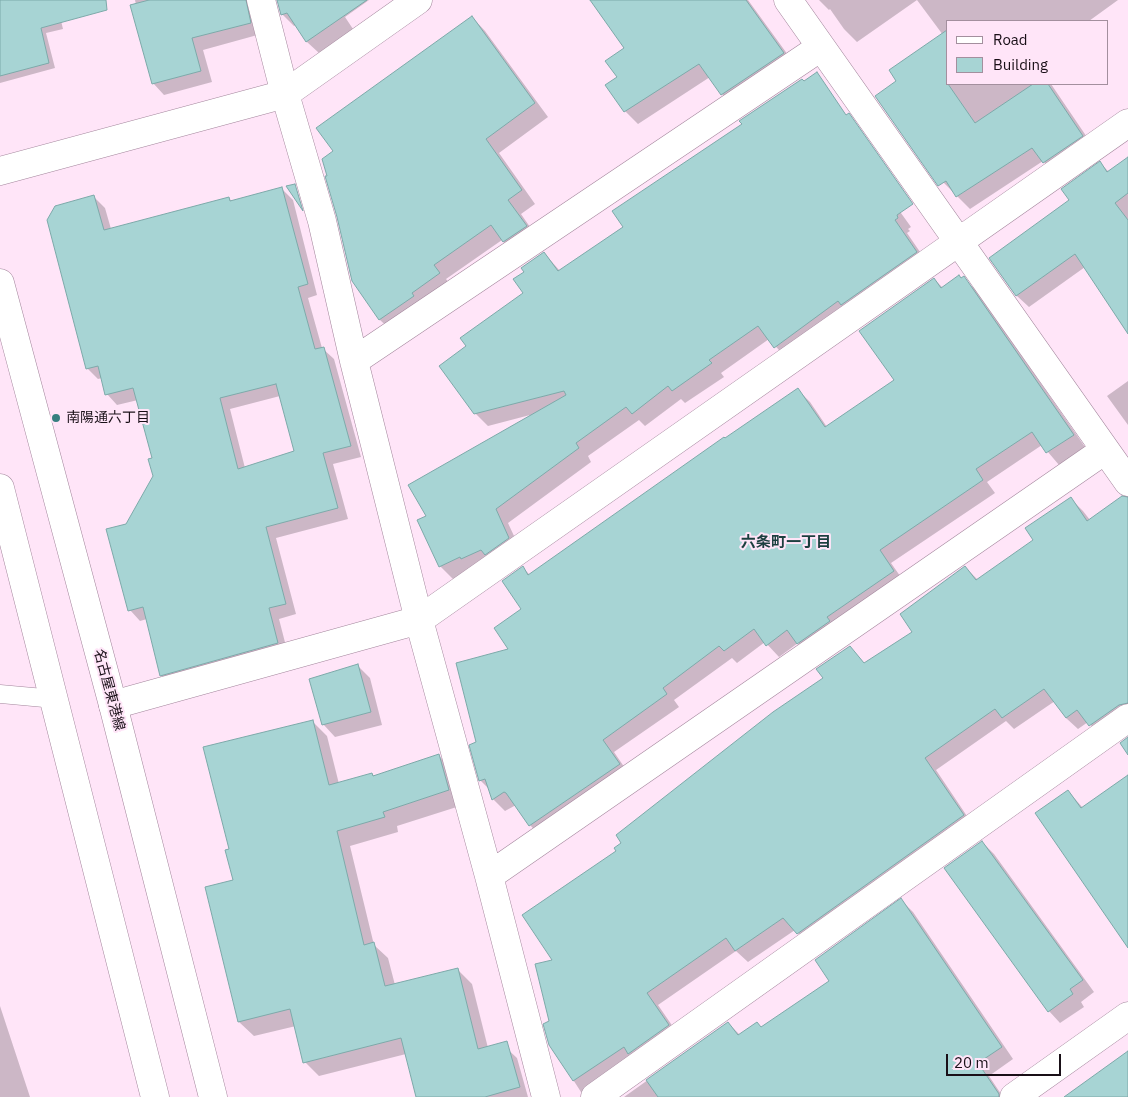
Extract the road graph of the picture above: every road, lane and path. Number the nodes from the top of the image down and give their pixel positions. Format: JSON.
{"nodes":[{"id":1,"x":261,"y":0,"type":"edge"},
{"id":2,"x":418,"y":0,"type":"edge"},
{"id":3,"x":788,"y":0,"type":"edge"},
{"id":4,"x":821,"y":47,"type":"junction"},
{"id":5,"x":285,"y":94,"type":"junction"},
{"id":6,"x":1128,"y":123,"type":"edge"},
{"id":7,"x":0,"y":171,"type":"edge"},
{"id":8,"x":959,"y":242,"type":"junction"},
{"id":9,"x":0,"y":283,"type":"edge"},
{"id":10,"x":354,"y":362,"type":"junction"},
{"id":11,"x":1105,"y":450,"type":"junction"},
{"id":12,"x":1128,"y":482,"type":"edge"},
{"id":13,"x":0,"y":488,"type":"edge"},
{"id":14,"x":419,"y":620,"type":"junction"},
{"id":15,"x":0,"y":694,"type":"edge"},
{"id":16,"x":55,"y":699,"type":"junction"},
{"id":17,"x":113,"y":705,"type":"junction"},
{"id":18,"x":1128,"y":718,"type":"edge"},
{"id":19,"x":489,"y":876,"type":"junction"},
{"id":20,"x":1128,"y":1016,"type":"edge"},
{"id":21,"x":155,"y":1097,"type":"edge"},
{"id":22,"x":214,"y":1097,"type":"edge"},
{"id":23,"x":546,"y":1097,"type":"edge"},
{"id":24,"x":595,"y":1097,"type":"edge"},
{"id":25,"x":1014,"y":1097,"type":"edge"}],
"edges":[{"from":1,"to":5,"type":"street"},
{"from":2,"to":5,"type":"street"},
{"from":3,"to":4,"type":"street"},
{"from":4,"to":8,"type":"street"},
{"from":4,"to":10,"type":"street"},
{"from":5,"to":7,"type":"street"},
{"from":5,"to":10,"type":"street"},
{"from":6,"to":8,"type":"street"},
{"from":8,"to":11,"type":"street"},
{"from":8,"to":14,"type":"street"},
{"from":9,"to":17,"type":"street","name":"名古屋東港線"},
{"from":10,"to":14,"type":"street"},
{"from":11,"to":12,"type":"street"},
{"from":11,"to":19,"type":"street"},
{"from":13,"to":16,"type":"street"},
{"from":14,"to":17,"type":"street"},
{"from":14,"to":19,"type":"street"},
{"from":15,"to":16,"type":"lane"},
{"from":16,"to":21,"type":"street"},
{"from":17,"to":22,"type":"street","name":"名古屋東港線"},
{"from":18,"to":24,"type":"street"},
{"from":19,"to":23,"type":"street"},
{"from":20,"to":25,"type":"street"}]}
